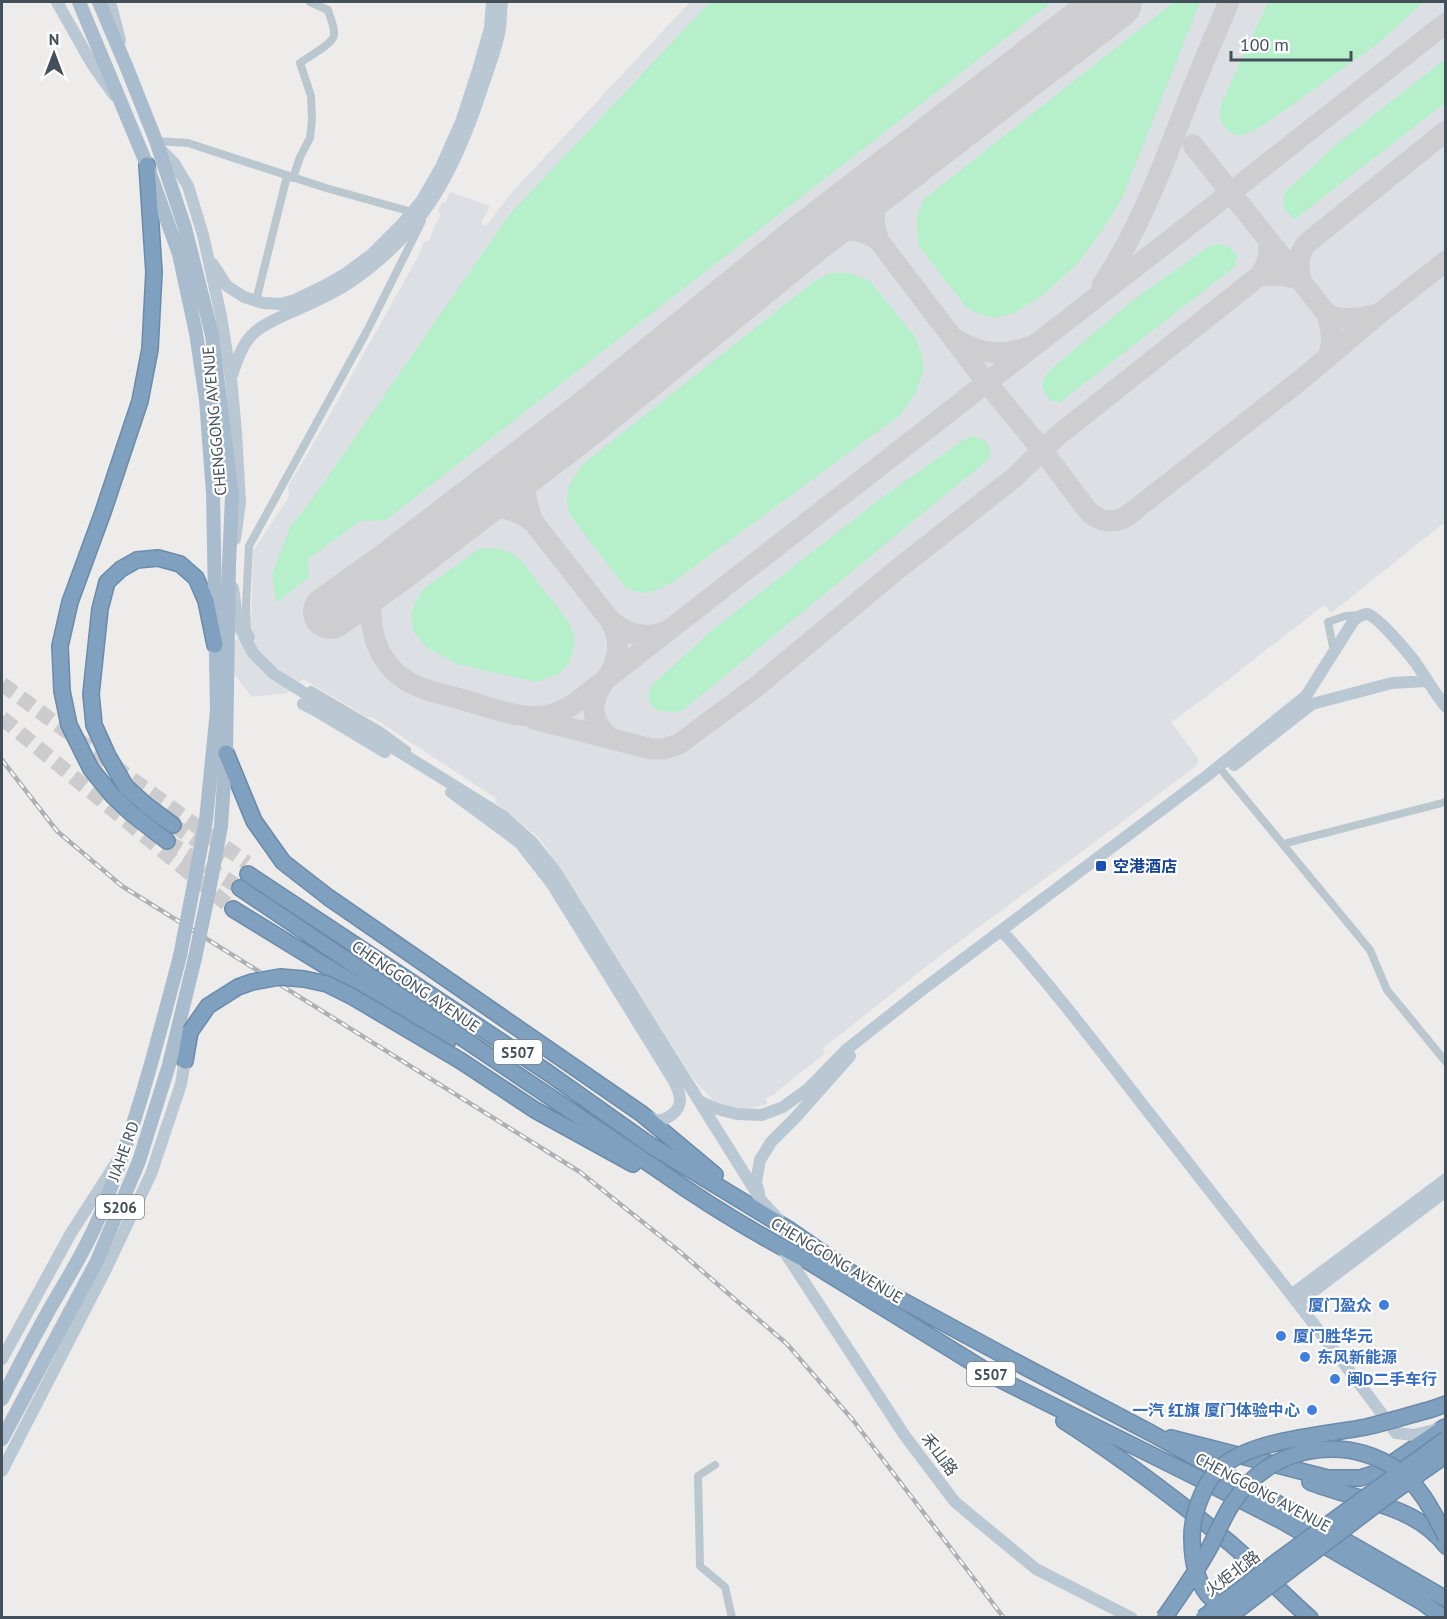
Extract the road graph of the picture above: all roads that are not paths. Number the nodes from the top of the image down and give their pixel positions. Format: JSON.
{"nodes":[{"id":1,"x":57,"y":2,"type":"edge"},
{"id":2,"x":79,"y":2,"type":"edge"},
{"id":3,"x":99,"y":2,"type":"edge"},
{"id":4,"x":110,"y":2,"type":"edge"},
{"id":5,"x":310,"y":2,"type":"edge"},
{"id":6,"x":492,"y":2,"type":"edge"},
{"id":7,"x":502,"y":2,"type":"edge"},
{"id":8,"x":128,"y":68,"type":"junction"},
{"id":9,"x":123,"y":107,"type":"junction"},
{"id":10,"x":157,"y":144,"type":"junction"},
{"id":11,"x":147,"y":165,"type":"junction"},
{"id":12,"x":290,"y":177,"type":"junction"},
{"id":13,"x":430,"y":205,"type":"junction"},
{"id":14,"x":412,"y":212,"type":"junction"},
{"id":15,"x":208,"y":257,"type":"junction"},
{"id":16,"x":256,"y":301,"type":"junction"},
{"id":17,"x":231,"y":380,"type":"junction"},
{"id":18,"x":229,"y":565,"type":"junction"},
{"id":19,"x":1364,"y":614,"type":"junction"},
{"id":20,"x":215,"y":645,"type":"junction"},
{"id":21,"x":1334,"y":652,"type":"junction"},
{"id":22,"x":1427,"y":681,"type":"junction"},
{"id":23,"x":303,"y":704,"type":"dead end"},
{"id":24,"x":1446,"y":707,"type":"edge"},
{"id":25,"x":226,"y":753,"type":"junction"},
{"id":26,"x":1224,"y":773,"type":"junction"},
{"id":27,"x":448,"y":781,"type":"junction"},
{"id":28,"x":1446,"y":802,"type":"edge"},
{"id":29,"x":173,"y":825,"type":"tunnel mouth"},
{"id":30,"x":167,"y":841,"type":"tunnel mouth"},
{"id":31,"x":1283,"y":844,"type":"junction"},
{"id":32,"x":248,"y":868,"type":"tunnel mouth"},
{"id":33,"x":240,"y":888,"type":"tunnel mouth"},
{"id":34,"x":233,"y":909,"type":"tunnel mouth"},
{"id":35,"x":1004,"y":934,"type":"junction"},
{"id":36,"x":184,"y":1030,"type":"junction"},
{"id":37,"x":185,"y":1061,"type":"joint"},
{"id":38,"x":1446,"y":1062,"type":"edge"},
{"id":39,"x":698,"y":1100,"type":"junction"},
{"id":40,"x":642,"y":1114,"type":"junction"},
{"id":41,"x":125,"y":1149,"type":"junction"},
{"id":42,"x":657,"y":1169,"type":"junction"},
{"id":43,"x":1446,"y":1179,"type":"edge"},
{"id":44,"x":148,"y":1180,"type":"junction"},
{"id":45,"x":126,"y":1191,"type":"junction"},
{"id":46,"x":1446,"y":1191,"type":"edge"},
{"id":47,"x":704,"y":1202,"type":"junction"},
{"id":48,"x":759,"y":1205,"type":"junction"},
{"id":49,"x":100,"y":1215,"type":"junction"},
{"id":50,"x":71,"y":1233,"type":"junction"},
{"id":51,"x":782,"y":1248,"type":"junction"},
{"id":52,"x":1294,"y":1299,"type":"junction"},
{"id":53,"x":2,"y":1359,"type":"edge"},
{"id":54,"x":1001,"y":1380,"type":"junction"},
{"id":55,"x":2,"y":1399,"type":"edge"},
{"id":56,"x":1446,"y":1404,"type":"edge"},
{"id":57,"x":1445,"y":1427,"type":"edge"},
{"id":58,"x":1151,"y":1433,"type":"junction"},
{"id":59,"x":2,"y":1439,"type":"edge"},
{"id":60,"x":1446,"y":1439,"type":"edge"},
{"id":61,"x":1446,"y":1454,"type":"edge"},
{"id":62,"x":1260,"y":1460,"type":"junction"},
{"id":63,"x":715,"y":1465,"type":"dead end"},
{"id":64,"x":2,"y":1471,"type":"edge"},
{"id":65,"x":1446,"y":1538,"type":"edge"},
{"id":66,"x":1446,"y":1546,"type":"edge"},
{"id":67,"x":1446,"y":1599,"type":"edge"},
{"id":68,"x":732,"y":1617,"type":"edge"},
{"id":69,"x":1132,"y":1617,"type":"edge"},
{"id":70,"x":1164,"y":1617,"type":"edge"},
{"id":71,"x":1203,"y":1617,"type":"edge"},
{"id":72,"x":1227,"y":1617,"type":"edge"},
{"id":73,"x":1235,"y":1617,"type":"edge"},
{"id":74,"x":1310,"y":1617,"type":"edge"},
{"id":75,"x":1444,"y":1617,"type":"edge"}],
"edges":[{"from":1,"to":9,"type":"main road"},
{"from":2,"to":9,"type":"main road","name":"JIAHE RD"},
{"from":3,"to":8,"type":"main road","name":"JIAHE RD"},
{"from":4,"to":8,"type":"main road"},
{"from":5,"to":12,"type":"street"},
{"from":6,"to":14,"type":"main road"},
{"from":7,"to":13,"type":"main road"},
{"from":8,"to":10,"type":"main road","name":"JIAHE RD"},
{"from":9,"to":11,"type":"main road","name":"JIAHE RD"},
{"from":10,"to":12,"type":"street"},
{"from":10,"to":15,"type":"main road","name":"CHENGGONG AVENUE"},
{"from":10,"to":18,"type":"main road","name":"JIAHE RD"},
{"from":11,"to":20,"type":"main road","name":"JIAHE RD"},
{"from":11,"to":30,"type":"highway"},
{"from":12,"to":14,"type":"street"},
{"from":12,"to":16,"type":"street"},
{"from":13,"to":17,"type":"main road"},
{"from":13,"to":27,"type":"street"},
{"from":14,"to":16,"type":"main road"},
{"from":15,"to":16,"type":"main road"},
{"from":15,"to":17,"type":"main road","name":"CHENGGONG AVENUE"},
{"from":17,"to":18,"type":"main road","name":"CHENGGONG AVENUE"},
{"from":18,"to":25,"type":"main road","name":"JIAHE RD"},
{"from":18,"to":27,"type":"main road","name":"CHENGGONG AVENUE"},
{"from":19,"to":21,"type":"main road"},
{"from":19,"to":21,"type":"street"},
{"from":19,"to":22,"type":"main road"},
{"from":20,"to":29,"type":"highway"},
{"from":20,"to":41,"type":"main road","name":"JIAHE RD","number":"S206","bridge":true},
{"from":21,"to":35,"type":"main road"},
{"from":22,"to":24,"type":"main road"},
{"from":22,"to":26,"type":"main road"},
{"from":23,"to":40,"type":"main road"},
{"from":25,"to":36,"type":"main road","name":"JIAHE RD","number":"S206","bridge":true},
{"from":25,"to":40,"type":"highway","name":"CHENGGONG AVENUE"},
{"from":26,"to":31,"type":"street"},
{"from":26,"to":35,"type":"main road"},
{"from":27,"to":39,"type":"main road","name":"CHENGGONG AVENUE"},
{"from":28,"to":31,"type":"street"},
{"from":31,"to":38,"type":"street"},
{"from":32,"to":48,"type":"highway","name":"CHENGGONG AVENUE","number":"S507"},
{"from":33,"to":42,"type":"highway","name":"CHENGGONG AVENUE"},
{"from":34,"to":42,"type":"highway","number":"S507"},
{"from":35,"to":39,"type":"main road"},
{"from":35,"to":48,"type":"main road"},
{"from":35,"to":52,"type":"main road"},
{"from":36,"to":37,"type":"highway"},
{"from":36,"to":45,"type":"main road","name":"JIAHE RD","number":"S206"},
{"from":36,"to":47,"type":"highway","bridge":true},
{"from":37,"to":44,"type":"main road"},
{"from":39,"to":48,"type":"main road","name":"CHENGGONG AVENUE"},
{"from":40,"to":48,"type":"highway","name":"CHENGGONG AVENUE"},
{"from":41,"to":49,"type":"main road","name":"JIAHE RD","number":"S206"},
{"from":41,"to":50,"type":"main road"},
{"from":42,"to":47,"type":"highway","name":"CHENGGONG AVENUE","number":"S507"},
{"from":43,"to":52,"type":"main road"},
{"from":44,"to":45,"type":"main road"},
{"from":44,"to":64,"type":"main road"},
{"from":45,"to":59,"type":"main road","name":"JIAHE RD","number":"S206"},
{"from":46,"to":52,"type":"main road"},
{"from":47,"to":51,"type":"highway","name":"CHENGGONG AVENUE","number":"S507"},
{"from":48,"to":58,"type":"highway","name":"CHENGGONG AVENUE","number":"S507"},
{"from":49,"to":50,"type":"main road"},
{"from":49,"to":55,"type":"main road","name":"JIAHE RD","number":"S206"},
{"from":50,"to":53,"type":"main road"},
{"from":51,"to":54,"type":"highway","name":"CHENGGONG AVENUE","number":"S507"},
{"from":51,"to":69,"type":"main road","name":"禾山路"},
{"from":52,"to":57,"type":"main road"},
{"from":54,"to":74,"type":"highway"},
{"from":54,"to":75,"type":"highway","name":"CHENGGONG AVENUE","number":"S507"},
{"from":56,"to":73,"type":"highway","bridge":true},
{"from":57,"to":61,"type":"main road"},
{"from":57,"to":62,"type":"highway"},
{"from":58,"to":62,"type":"highway"},
{"from":58,"to":67,"type":"highway","name":"CHENGGONG AVENUE","number":"S507"},
{"from":60,"to":71,"type":"highway","name":"火炬北路","bridge":true},
{"from":61,"to":72,"type":"highway","name":"火炬北路","bridge":true},
{"from":62,"to":66,"type":"highway"},
{"from":63,"to":68,"type":"street"},
{"from":65,"to":70,"type":"highway","bridge":true}]}
